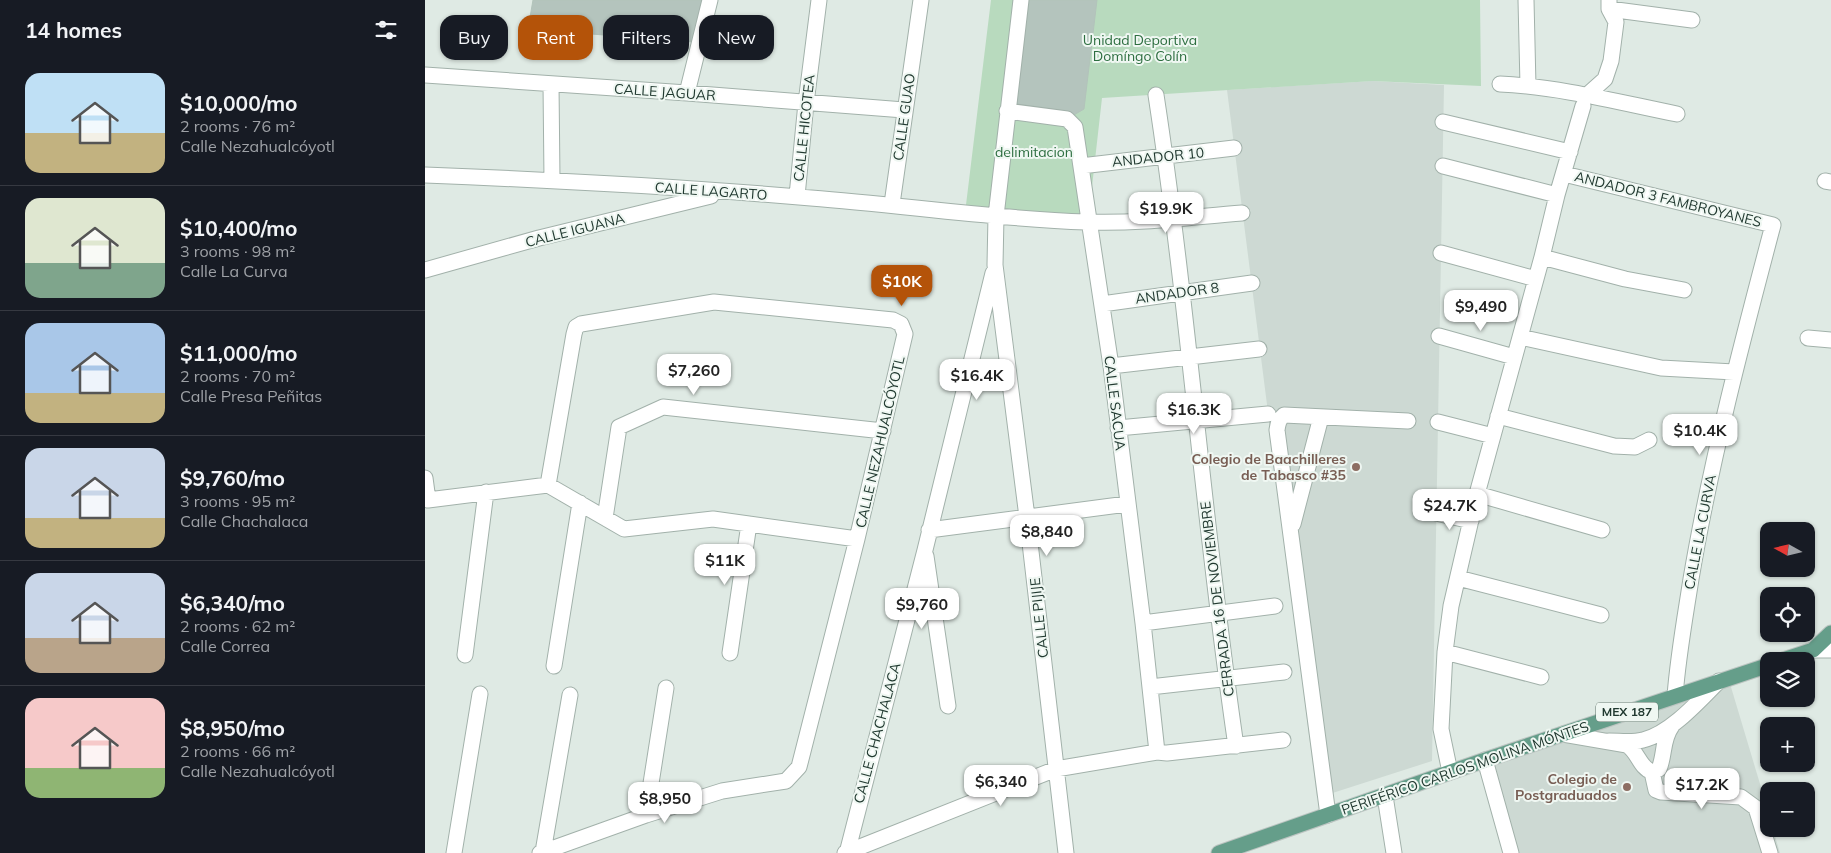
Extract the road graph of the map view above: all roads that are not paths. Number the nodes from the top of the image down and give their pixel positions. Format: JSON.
{"nodes":[{"id":1,"x":710,"y":0,"type":"edge"},
{"id":2,"x":819,"y":0,"type":"edge"},
{"id":3,"x":921,"y":0,"type":"edge"},
{"id":4,"x":1021,"y":0,"type":"edge"},
{"id":5,"x":1526,"y":0,"type":"edge"},
{"id":6,"x":1609,"y":4,"type":"edge"},
{"id":7,"x":1692,"y":20,"type":"dead end"},
{"id":8,"x":425,"y":75,"type":"edge"},
{"id":9,"x":551,"y":84,"type":"junction"},
{"id":10,"x":1500,"y":84,"type":"dead end"},
{"id":11,"x":1528,"y":86,"type":"junction"},
{"id":12,"x":687,"y":92,"type":"junction"},
{"id":13,"x":1156,"y":95,"type":"dead end"},
{"id":14,"x":1585,"y":101,"type":"junction"},
{"id":15,"x":806,"y":103,"type":"junction"},
{"id":16,"x":904,"y":110,"type":"junction"},
{"id":17,"x":1007,"y":111,"type":"junction"},
{"id":18,"x":1677,"y":114,"type":"dead end"},
{"id":19,"x":1443,"y":122,"type":"dead end"},
{"id":20,"x":1234,"y":148,"type":"dead end"},
{"id":21,"x":1569,"y":152,"type":"junction"},
{"id":22,"x":1165,"y":156,"type":"junction"},
{"id":23,"x":1081,"y":166,"type":"junction"},
{"id":24,"x":1443,"y":166,"type":"dead end"},
{"id":25,"x":1564,"y":174,"type":"junction"},
{"id":26,"x":425,"y":175,"type":"edge"},
{"id":27,"x":552,"y":180,"type":"junction"},
{"id":28,"x":726,"y":192,"type":"junction"},
{"id":29,"x":1557,"y":195,"type":"junction"},
{"id":30,"x":797,"y":196,"type":"junction"},
{"id":31,"x":892,"y":204,"type":"junction"},
{"id":32,"x":1243,"y":212,"type":"dead end"},
{"id":33,"x":996,"y":216,"type":"junction"},
{"id":34,"x":1174,"y":219,"type":"junction"},
{"id":35,"x":1088,"y":222,"type":"junction"},
{"id":36,"x":1773,"y":225,"type":"joint"},
{"id":37,"x":1441,"y":253,"type":"dead end"},
{"id":38,"x":1542,"y":258,"type":"junction"},
{"id":39,"x":995,"y":264,"type":"junction"},
{"id":40,"x":425,"y":270,"type":"edge"},
{"id":41,"x":1536,"y":279,"type":"junction"},
{"id":42,"x":1252,"y":283,"type":"dead end"},
{"id":43,"x":1684,"y":290,"type":"dead end"},
{"id":44,"x":1182,"y":293,"type":"junction"},
{"id":45,"x":1102,"y":304,"type":"junction"},
{"id":46,"x":1439,"y":336,"type":"dead end"},
{"id":47,"x":1520,"y":337,"type":"junction"},
{"id":48,"x":1807,"y":338,"type":"dead end"},
{"id":49,"x":1831,"y":340,"type":"edge"},
{"id":50,"x":1259,"y":349,"type":"dead end"},
{"id":51,"x":1515,"y":357,"type":"junction"},
{"id":52,"x":1189,"y":358,"type":"junction"},
{"id":53,"x":1111,"y":366,"type":"junction"},
{"id":54,"x":1734,"y":372,"type":"junction"},
{"id":55,"x":1268,"y":414,"type":"dead end"},
{"id":56,"x":1321,"y":416,"type":"junction"},
{"id":57,"x":1498,"y":416,"type":"junction"},
{"id":58,"x":1196,"y":420,"type":"junction"},
{"id":59,"x":1408,"y":421,"type":"dead end"},
{"id":60,"x":1438,"y":422,"type":"dead end"},
{"id":61,"x":1118,"y":428,"type":"junction"},
{"id":62,"x":883,"y":431,"type":"junction"},
{"id":63,"x":1493,"y":436,"type":"junction"},
{"id":64,"x":1649,"y":440,"type":"dead end"},
{"id":65,"x":425,"y":478,"type":"edge"},
{"id":66,"x":548,"y":485,"type":"junction"},
{"id":67,"x":486,"y":492,"type":"junction"},
{"id":68,"x":1477,"y":494,"type":"junction"},
{"id":69,"x":426,"y":501,"type":"edge"},
{"id":70,"x":580,"y":503,"type":"junction"},
{"id":71,"x":1127,"y":504,"type":"junction"},
{"id":72,"x":1436,"y":513,"type":"dead end"},
{"id":73,"x":1027,"y":517,"type":"junction"},
{"id":74,"x":605,"y":518,"type":"junction"},
{"id":75,"x":1471,"y":521,"type":"junction"},
{"id":76,"x":749,"y":524,"type":"junction"},
{"id":77,"x":929,"y":530,"type":"junction"},
{"id":78,"x":1602,"y":530,"type":"dead end"},
{"id":79,"x":1291,"y":532,"type":"junction"},
{"id":80,"x":857,"y":540,"type":"junction"},
{"id":81,"x":925,"y":550,"type":"junction"},
{"id":82,"x":1457,"y":578,"type":"junction"},
{"id":83,"x":1275,"y":606,"type":"dead end"},
{"id":84,"x":1219,"y":614,"type":"junction"},
{"id":85,"x":1601,"y":616,"type":"dead end"},
{"id":86,"x":1143,"y":623,"type":"junction"},
{"id":87,"x":1831,"y":633,"type":"edge"},
{"id":88,"x":1813,"y":650,"type":"junction"},
{"id":89,"x":1831,"y":650,"type":"edge"},
{"id":90,"x":1445,"y":652,"type":"junction"},
{"id":91,"x":1807,"y":652,"type":"edge"},
{"id":92,"x":730,"y":653,"type":"dead end"},
{"id":93,"x":465,"y":655,"type":"dead end"},
{"id":94,"x":554,"y":666,"type":"dead end"},
{"id":95,"x":1760,"y":668,"type":"edge"},
{"id":96,"x":1283,"y":672,"type":"dead end"},
{"id":97,"x":1541,"y":677,"type":"dead end"},
{"id":98,"x":1226,"y":678,"type":"junction"},
{"id":99,"x":1719,"y":681,"type":"junction"},
{"id":100,"x":1150,"y":687,"type":"junction"},
{"id":101,"x":665,"y":688,"type":"dead end"},
{"id":102,"x":480,"y":694,"type":"dead end"},
{"id":103,"x":570,"y":695,"type":"dead end"},
{"id":104,"x":1675,"y":696,"type":"junction"},
{"id":105,"x":948,"y":706,"type":"dead end"},
{"id":106,"x":1676,"y":721,"type":"junction"},
{"id":107,"x":1563,"y":734,"type":"junction"},
{"id":108,"x":1283,"y":740,"type":"dead end"},
{"id":109,"x":1609,"y":741,"type":"junction"},
{"id":110,"x":1236,"y":746,"type":"junction"},
{"id":111,"x":1157,"y":752,"type":"junction"},
{"id":112,"x":1485,"y":760,"type":"junction"},
{"id":113,"x":1056,"y":769,"type":"junction"},
{"id":114,"x":1450,"y":772,"type":"junction"},
{"id":115,"x":1652,"y":772,"type":"junction"},
{"id":116,"x":1385,"y":796,"type":"junction"},
{"id":117,"x":646,"y":815,"type":"junction"},
{"id":118,"x":1328,"y":815,"type":"junction"},
{"id":119,"x":541,"y":852,"type":"edge"},
{"id":120,"x":1227,"y":852,"type":"edge"},
{"id":121,"x":454,"y":853,"type":"edge"},
{"id":122,"x":846,"y":853,"type":"edge"},
{"id":123,"x":1065,"y":853,"type":"edge"},
{"id":124,"x":1394,"y":853,"type":"edge"},
{"id":125,"x":1511,"y":853,"type":"edge"},
{"id":126,"x":1771,"y":853,"type":"edge"}],
"edges":[{"from":1,"to":12,"type":"street"},
{"from":2,"to":15,"type":"street","name":"CALLE HICOTEA"},
{"from":3,"to":16,"type":"street","name":"CALLE GUAO"},
{"from":4,"to":17,"type":"street"},
{"from":5,"to":11,"type":"street"},
{"from":6,"to":7,"type":"street"},
{"from":6,"to":14,"type":"street"},
{"from":8,"to":9,"type":"street","name":"CALLE JAGUAR"},
{"from":9,"to":12,"type":"street","name":"CALLE JAGUAR"},
{"from":9,"to":27,"type":"street"},
{"from":10,"to":11,"type":"street"},
{"from":11,"to":14,"type":"street"},
{"from":12,"to":15,"type":"street","name":"CALLE JAGUAR"},
{"from":13,"to":22,"type":"street","name":"CERRADA 16 DE NOVIEMBRE"},
{"from":14,"to":18,"type":"street"},
{"from":14,"to":21,"type":"street"},
{"from":15,"to":16,"type":"street","name":"CALLE JAGUAR"},
{"from":15,"to":30,"type":"street","name":"CALLE HICOTEA"},
{"from":16,"to":31,"type":"street","name":"CALLE GUAO"},
{"from":17,"to":23,"type":"street","name":"CALLE SACUA"},
{"from":17,"to":33,"type":"street"},
{"from":19,"to":21,"type":"street"},
{"from":20,"to":22,"type":"street","name":"ANDADOR 10"},
{"from":21,"to":25,"type":"street"},
{"from":22,"to":23,"type":"street","name":"ANDADOR 10"},
{"from":22,"to":34,"type":"street","name":"CERRADA 16 DE NOVIEMBRE"},
{"from":23,"to":35,"type":"street","name":"CALLE SACUA"},
{"from":24,"to":29,"type":"street"},
{"from":25,"to":29,"type":"street"},
{"from":25,"to":36,"type":"street","name":"ANDADOR 3 FAMBROYANES"},
{"from":26,"to":27,"type":"street","name":"CALLE LAGARTO"},
{"from":27,"to":28,"type":"street","name":"CALLE LAGARTO"},
{"from":28,"to":30,"type":"street","name":"CALLE LAGARTO"},
{"from":28,"to":40,"type":"street","name":"CALLE IGUANA"},
{"from":29,"to":38,"type":"street"},
{"from":30,"to":31,"type":"street","name":"CALLE LAGARTO"},
{"from":31,"to":33,"type":"street","name":"CALLE LAGARTO"},
{"from":32,"to":34,"type":"street","name":"CALLE LAGARTO"},
{"from":33,"to":35,"type":"street","name":"CALLE LAGARTO"},
{"from":33,"to":39,"type":"street"},
{"from":34,"to":35,"type":"street","name":"CALLE LAGARTO"},
{"from":34,"to":44,"type":"street","name":"CERRADA 16 DE NOVIEMBRE"},
{"from":35,"to":45,"type":"street","name":"CALLE SACUA"},
{"from":36,"to":54,"type":"street","name":"CALLE LA CURVA"},
{"from":37,"to":41,"type":"street"},
{"from":38,"to":41,"type":"street"},
{"from":38,"to":43,"type":"street"},
{"from":39,"to":73,"type":"street","name":"CALLE PIJIJE"},
{"from":39,"to":77,"type":"street","name":"CALLE CHACHALACA"},
{"from":41,"to":47,"type":"street"},
{"from":42,"to":44,"type":"street","name":"ANDADOR 8"},
{"from":44,"to":45,"type":"street","name":"ANDADOR 8"},
{"from":44,"to":52,"type":"street","name":"CERRADA 16 DE NOVIEMBRE"},
{"from":45,"to":53,"type":"street","name":"CALLE SACUA"},
{"from":46,"to":51,"type":"street"},
{"from":47,"to":51,"type":"street"},
{"from":47,"to":54,"type":"street"},
{"from":48,"to":49,"type":"street"},
{"from":50,"to":52,"type":"street"},
{"from":51,"to":57,"type":"street"},
{"from":52,"to":53,"type":"street"},
{"from":52,"to":58,"type":"street","name":"CERRADA 16 DE NOVIEMBRE"},
{"from":53,"to":61,"type":"street","name":"CALLE SACUA"},
{"from":54,"to":104,"type":"street","name":"CALLE LA CURVA"},
{"from":55,"to":58,"type":"street"},
{"from":56,"to":59,"type":"street"},
{"from":56,"to":79,"type":"street"},
{"from":56,"to":79,"type":"street"},
{"from":57,"to":63,"type":"street"},
{"from":57,"to":64,"type":"street"},
{"from":58,"to":61,"type":"street"},
{"from":58,"to":84,"type":"street","name":"CERRADA 16 DE NOVIEMBRE"},
{"from":60,"to":63,"type":"street"},
{"from":61,"to":71,"type":"street","name":"CALLE SACUA"},
{"from":62,"to":66,"type":"street","name":"CALLE NEZAHUALCÓYOTL"},
{"from":62,"to":74,"type":"street"},
{"from":62,"to":80,"type":"street","name":"CALLE NEZAHUALCÓYOTL"},
{"from":63,"to":68,"type":"street"},
{"from":65,"to":69,"type":"street"},
{"from":66,"to":67,"type":"street"},
{"from":66,"to":70,"type":"street"},
{"from":67,"to":69,"type":"street"},
{"from":67,"to":93,"type":"street"},
{"from":68,"to":75,"type":"street"},
{"from":68,"to":78,"type":"street"},
{"from":70,"to":74,"type":"street"},
{"from":70,"to":94,"type":"street"},
{"from":71,"to":73,"type":"street"},
{"from":71,"to":86,"type":"street","name":"CALLE SACUA"},
{"from":72,"to":75,"type":"street"},
{"from":73,"to":77,"type":"street"},
{"from":73,"to":113,"type":"street","name":"CALLE PIJIJE"},
{"from":74,"to":76,"type":"street"},
{"from":75,"to":82,"type":"street"},
{"from":76,"to":80,"type":"street"},
{"from":76,"to":92,"type":"street"},
{"from":77,"to":81,"type":"street","name":"CALLE CHACHALACA"},
{"from":79,"to":118,"type":"street"},
{"from":80,"to":117,"type":"street","name":"CALLE NEZAHUALCÓYOTL"},
{"from":81,"to":105,"type":"street"},
{"from":81,"to":122,"type":"street","name":"CALLE CHACHALACA"},
{"from":82,"to":85,"type":"street"},
{"from":82,"to":90,"type":"street"},
{"from":83,"to":84,"type":"street"},
{"from":84,"to":86,"type":"street"},
{"from":84,"to":98,"type":"street","name":"CERRADA 16 DE NOVIEMBRE"},
{"from":86,"to":100,"type":"street","name":"CALLE SACUA"},
{"from":87,"to":88,"type":"main road"},
{"from":88,"to":89,"type":"street"},
{"from":88,"to":91,"type":"main road"},
{"from":90,"to":97,"type":"street"},
{"from":90,"to":114,"type":"street"},
{"from":95,"to":99,"type":"main road","name":"PERIFÉRICO CARLOS MOLINA MÓNTES","number":"MEX 187"},
{"from":96,"to":98,"type":"street"},
{"from":98,"to":100,"type":"street"},
{"from":98,"to":110,"type":"street","name":"CERRADA 16 DE NOVIEMBRE"},
{"from":99,"to":104,"type":"main road","name":"PERIFÉRICO CARLOS MOLINA MÓNTES","number":"MEX 187"},
{"from":99,"to":106,"type":"street"},
{"from":100,"to":111,"type":"street","name":"CALLE SACUA"},
{"from":101,"to":117,"type":"street"},
{"from":102,"to":121,"type":"street"},
{"from":103,"to":119,"type":"street"},
{"from":104,"to":107,"type":"main road","name":"PERIFÉRICO CARLOS MOLINA MÓNTES","number":"MEX 187"},
{"from":106,"to":109,"type":"street"},
{"from":106,"to":115,"type":"street"},
{"from":107,"to":109,"type":"street"},
{"from":107,"to":112,"type":"main road","name":"PERIFÉRICO CARLOS MOLINA MÓNTES","number":"MEX 187"},
{"from":108,"to":110,"type":"street"},
{"from":109,"to":115,"type":"street"},
{"from":110,"to":111,"type":"street"},
{"from":111,"to":113,"type":"street"},
{"from":112,"to":114,"type":"main road","name":"PERIFÉRICO CARLOS MOLINA MÓNTES","number":"MEX 187"},
{"from":112,"to":125,"type":"street"},
{"from":113,"to":122,"type":"street"},
{"from":113,"to":123,"type":"street","name":"CALLE PIJIJE"},
{"from":114,"to":116,"type":"main road","name":"PERIFÉRICO CARLOS MOLINA MÓNTES","number":"MEX 187"},
{"from":115,"to":126,"type":"street"},
{"from":116,"to":118,"type":"main road","name":"PERIFÉRICO CARLOS MOLINA MÓNTES","number":"MEX 187"},
{"from":116,"to":124,"type":"street"},
{"from":117,"to":119,"type":"street","name":"CALLE NEZAHUALCÓYOTL"},
{"from":118,"to":120,"type":"main road","name":"PERIFÉRICO CARLOS MOLINA MÓNTES","number":"MEX 187"}]}
